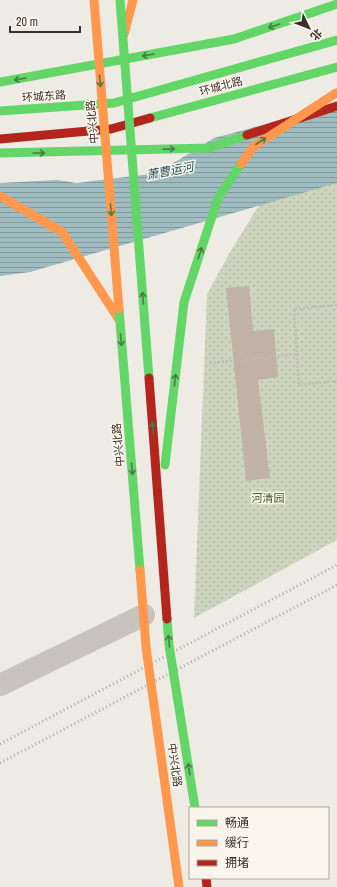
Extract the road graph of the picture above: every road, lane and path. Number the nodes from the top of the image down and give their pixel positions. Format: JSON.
{"nodes":[{"id":1,"x":86,"y":0,"type":"edge"},
{"id":2,"x":94,"y":0,"type":"edge"},
{"id":3,"x":120,"y":0,"type":"edge"},
{"id":4,"x":132,"y":0,"type":"edge"},
{"id":5,"x":337,"y":4,"type":"edge"},
{"id":6,"x":95,"y":18,"type":"junction"},
{"id":7,"x":334,"y":36,"type":"edge"},
{"id":8,"x":123,"y":37,"type":"junction"},
{"id":9,"x":337,"y":67,"type":"edge"},
{"id":10,"x":0,"y":82,"type":"edge"},
{"id":11,"x":336,"y":93,"type":"edge"},
{"id":12,"x":114,"y":103,"type":"joint"},
{"id":13,"x":337,"y":106,"type":"edge"},
{"id":14,"x":0,"y":111,"type":"edge"},
{"id":15,"x":0,"y":139,"type":"edge"},
{"id":16,"x":0,"y":153,"type":"edge"},
{"id":17,"x":0,"y":196,"type":"edge"},
{"id":18,"x":337,"y":305,"type":"edge"},
{"id":19,"x":120,"y":321,"type":"junction"},
{"id":20,"x":296,"y":354,"type":"junction"},
{"id":21,"x":210,"y":363,"type":"dead end"},
{"id":22,"x":337,"y":381,"type":"edge"},
{"id":23,"x":159,"y":516,"type":"junction"},
{"id":24,"x":144,"y":615,"type":"junction"},
{"id":25,"x":0,"y":685,"type":"edge"},
{"id":26,"x":195,"y":807,"type":"edge"},
{"id":27,"x":179,"y":887,"type":"edge"}],
"edges":[{"from":1,"to":6,"type":"main road"},
{"from":2,"to":6,"type":"main road","name":"中兴北路","bridge":true},
{"from":3,"to":8,"type":"main road","name":"中兴北路","bridge":true},
{"from":4,"to":8,"type":"main road"},
{"from":5,"to":10,"type":"main road","one_way":true},
{"from":6,"to":19,"type":"main road","name":"中兴北路","one_way":true,"bridge":true},
{"from":7,"to":12,"type":"main road","name":"环城北路"},
{"from":23,"to":8,"type":"main road","name":"中兴北路","one_way":true,"bridge":true},
{"from":9,"to":15,"type":"main road","name":"环城北路"},
{"from":23,"to":11,"type":"main road","one_way":true,"bridge":true},
{"from":12,"to":14,"type":"main road","name":"环城东路"},
{"from":16,"to":13,"type":"main road","one_way":true},
{"from":17,"to":19,"type":"main road"},
{"from":18,"to":20,"type":"path"},
{"from":19,"to":24,"type":"main road","name":"中兴北路","one_way":true,"bridge":true},
{"from":20,"to":21,"type":"path"},
{"from":20,"to":22,"type":"path"},
{"from":26,"to":23,"type":"main road","name":"中兴北路","one_way":true,"bridge":true},
{"from":24,"to":25,"type":"street"},
{"from":24,"to":27,"type":"main road","name":"中兴北路","bridge":true}]}
